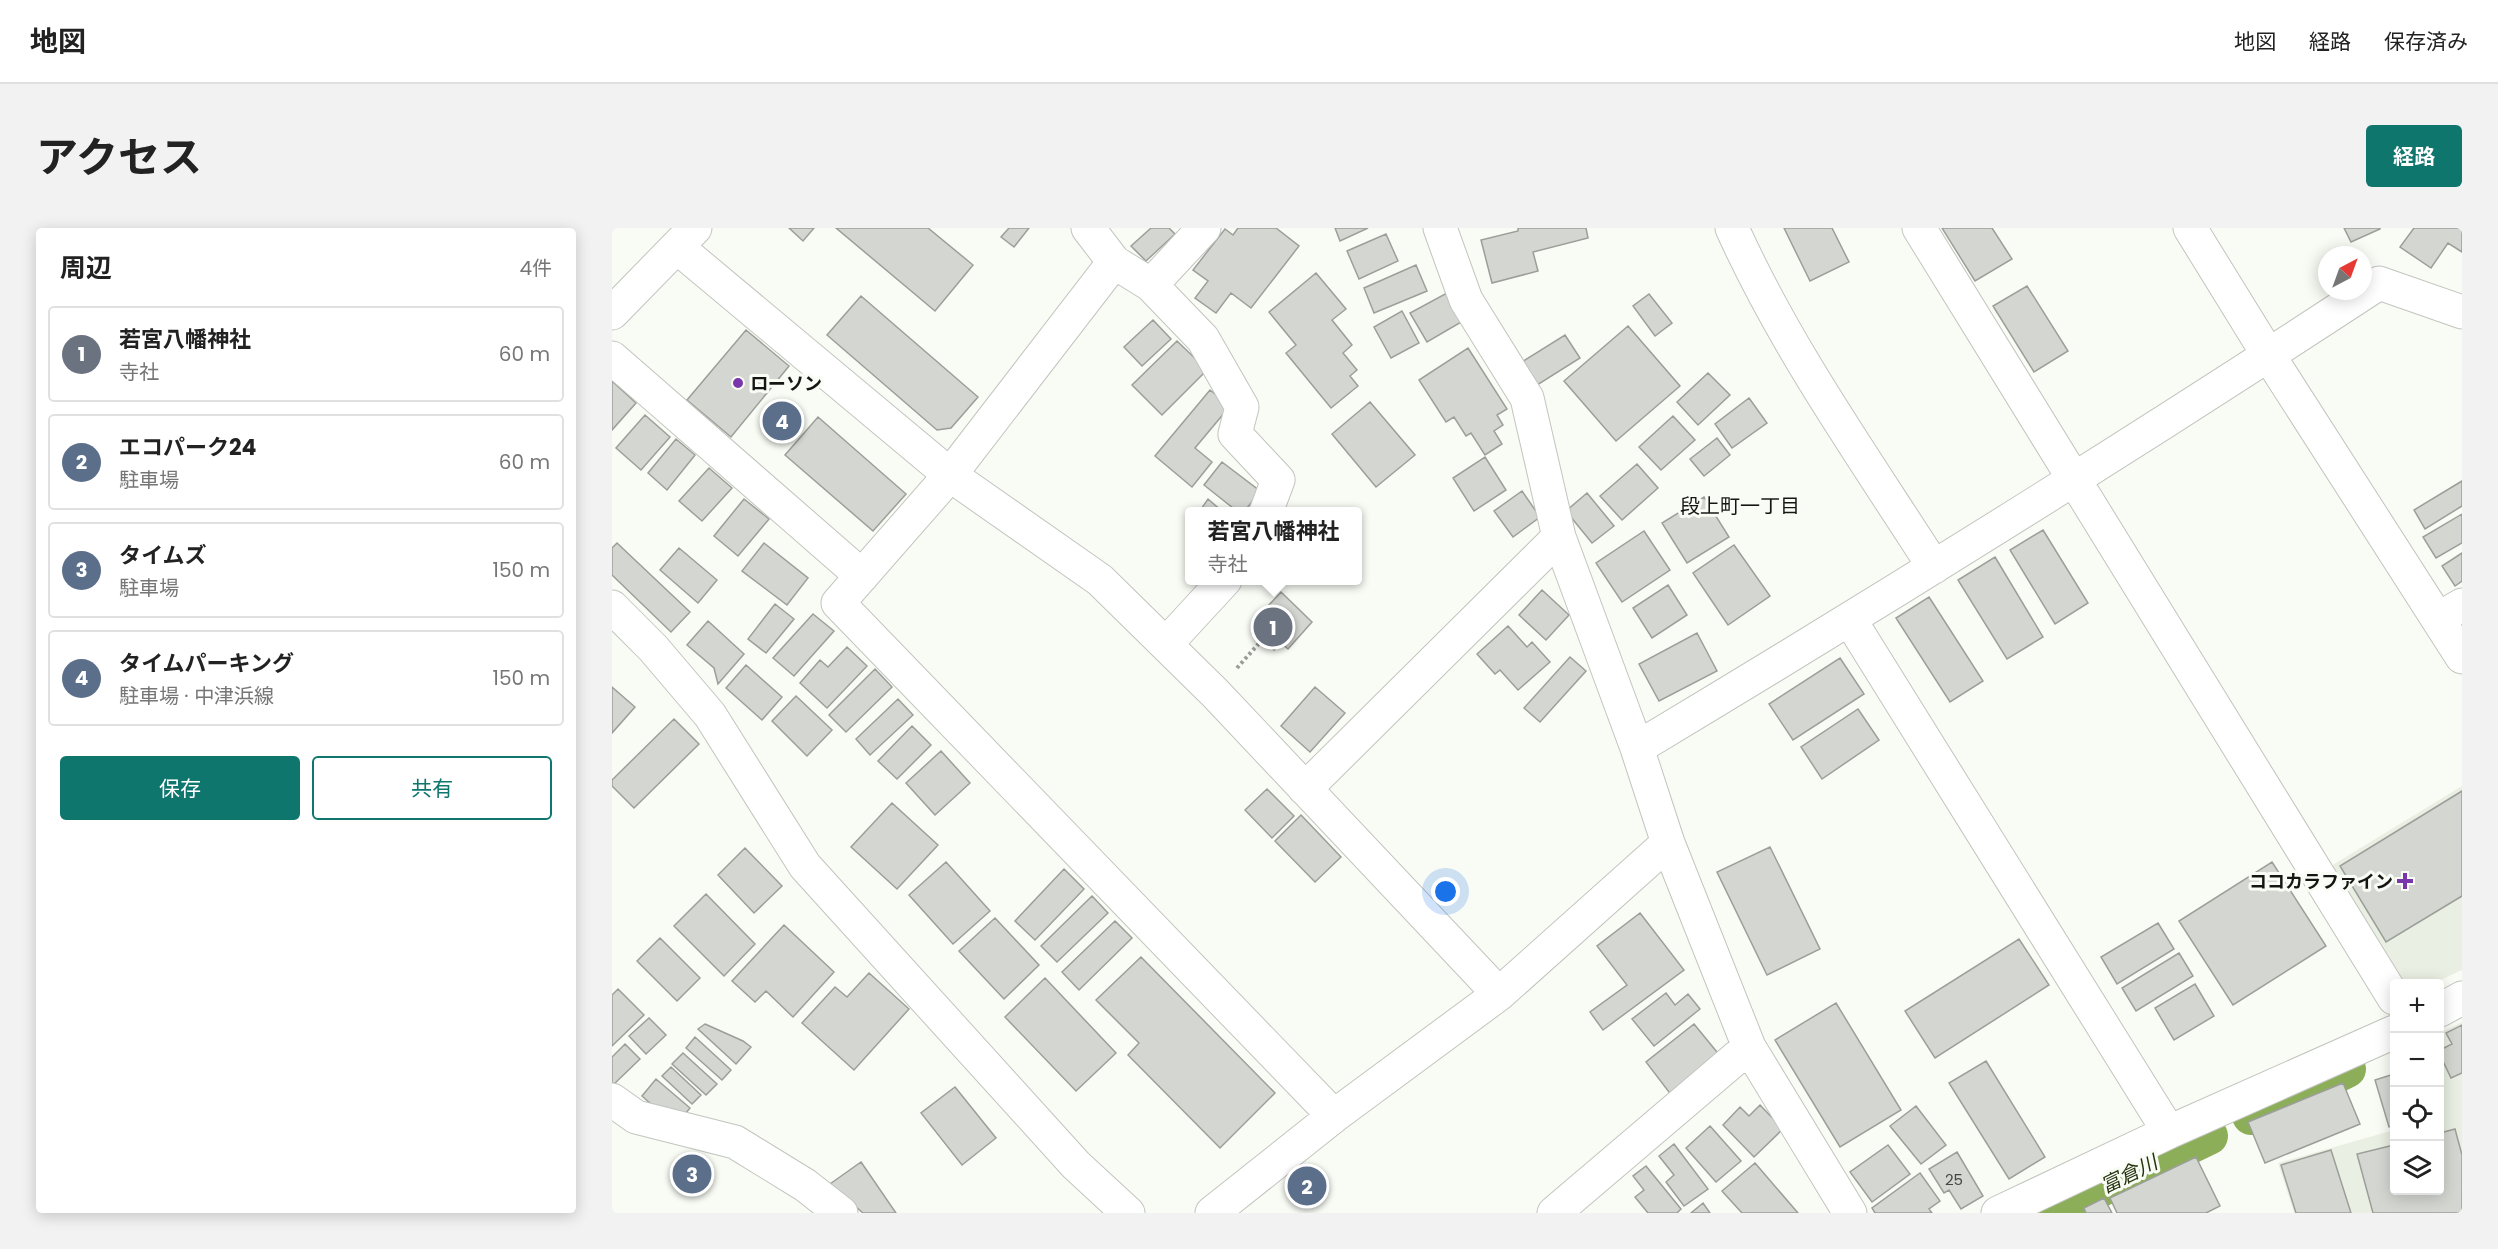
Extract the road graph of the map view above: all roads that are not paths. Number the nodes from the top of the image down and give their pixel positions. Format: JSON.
{"nodes":[{"id":1,"x":1088,"y":228,"type":"edge"},
{"id":2,"x":1204,"y":228,"type":"edge"},
{"id":3,"x":1440,"y":228,"type":"edge"},
{"id":4,"x":1732,"y":228,"type":"edge"},
{"id":5,"x":1919,"y":228,"type":"edge"},
{"id":6,"x":2190,"y":228,"type":"edge"},
{"id":7,"x":686,"y":237,"type":"edge"},
{"id":8,"x":1114,"y":262,"type":"junction"},
{"id":9,"x":1151,"y":285,"type":"junction"},
{"id":10,"x":2462,"y":312,"type":"edge"},
{"id":11,"x":612,"y":313,"type":"edge"},
{"id":12,"x":2269,"y":356,"type":"junction"},
{"id":13,"x":612,"y":358,"type":"edge"},
{"id":14,"x":950,"y":476,"type":"junction"},
{"id":15,"x":2073,"y":479,"type":"junction"},
{"id":16,"x":1268,"y":507,"type":"edge"},
{"id":17,"x":1559,"y":537,"type":"junction"},
{"id":18,"x":1934,"y":567,"type":"junction"},
{"id":19,"x":862,"y":576,"type":"junction"},
{"id":20,"x":1220,"y":585,"type":"edge"},
{"id":21,"x":612,"y":607,"type":"edge"},
{"id":22,"x":2450,"y":612,"type":"edge"},
{"id":23,"x":1850,"y":620,"type":"junction"},
{"id":24,"x":1166,"y":644,"type":"junction"},
{"id":25,"x":2462,"y":657,"type":"edge"},
{"id":26,"x":1636,"y":748,"type":"junction"},
{"id":27,"x":1305,"y":789,"type":"junction"},
{"id":28,"x":1668,"y":843,"type":"junction"},
{"id":29,"x":2390,"y":992,"type":"edge"},
{"id":30,"x":1499,"y":994,"type":"junction"},
{"id":31,"x":2462,"y":998,"type":"edge"},
{"id":32,"x":2444,"y":1007,"type":"edge"},
{"id":33,"x":2392,"y":1033,"type":"edge"},
{"id":34,"x":1749,"y":1047,"type":"junction"},
{"id":35,"x":612,"y":1100,"type":"edge"},
{"id":36,"x":1334,"y":1116,"type":"junction"},
{"id":37,"x":2169,"y":1132,"type":"junction"},
{"id":38,"x":841,"y":1213,"type":"edge"},
{"id":39,"x":1128,"y":1213,"type":"edge"},
{"id":40,"x":1212,"y":1213,"type":"edge"},
{"id":41,"x":1554,"y":1213,"type":"edge"},
{"id":42,"x":1850,"y":1213,"type":"edge"},
{"id":43,"x":1998,"y":1213,"type":"edge"}],
"edges":[{"from":1,"to":8,"type":"street"},
{"from":2,"to":9,"type":"street"},
{"from":3,"to":17,"type":"street"},
{"from":4,"to":18,"type":"street"},
{"from":5,"to":15,"type":"street"},
{"from":6,"to":12,"type":"street"},
{"from":7,"to":11,"type":"street"},
{"from":7,"to":14,"type":"street"},
{"from":8,"to":9,"type":"street"},
{"from":8,"to":14,"type":"street"},
{"from":9,"to":16,"type":"street"},
{"from":10,"to":12,"type":"street"},
{"from":12,"to":15,"type":"street"},
{"from":12,"to":22,"type":"street"},
{"from":13,"to":19,"type":"street"},
{"from":14,"to":19,"type":"street"},
{"from":14,"to":24,"type":"street"},
{"from":15,"to":18,"type":"street"},
{"from":15,"to":29,"type":"street"},
{"from":17,"to":26,"type":"street"},
{"from":17,"to":27,"type":"street"},
{"from":18,"to":23,"type":"street"},
{"from":19,"to":36,"type":"street"},
{"from":20,"to":24,"type":"street"},
{"from":21,"to":39,"type":"street"},
{"from":22,"to":25,"type":"street"},
{"from":23,"to":26,"type":"street"},
{"from":23,"to":37,"type":"street"},
{"from":24,"to":27,"type":"street"},
{"from":26,"to":28,"type":"street"},
{"from":27,"to":30,"type":"street"},
{"from":28,"to":30,"type":"street"},
{"from":28,"to":34,"type":"street"},
{"from":30,"to":36,"type":"street"},
{"from":31,"to":32,"type":"street"},
{"from":33,"to":37,"type":"street"},
{"from":34,"to":41,"type":"street"},
{"from":34,"to":42,"type":"street"},
{"from":35,"to":38,"type":"street"},
{"from":36,"to":40,"type":"street"},
{"from":37,"to":43,"type":"street"}]}
